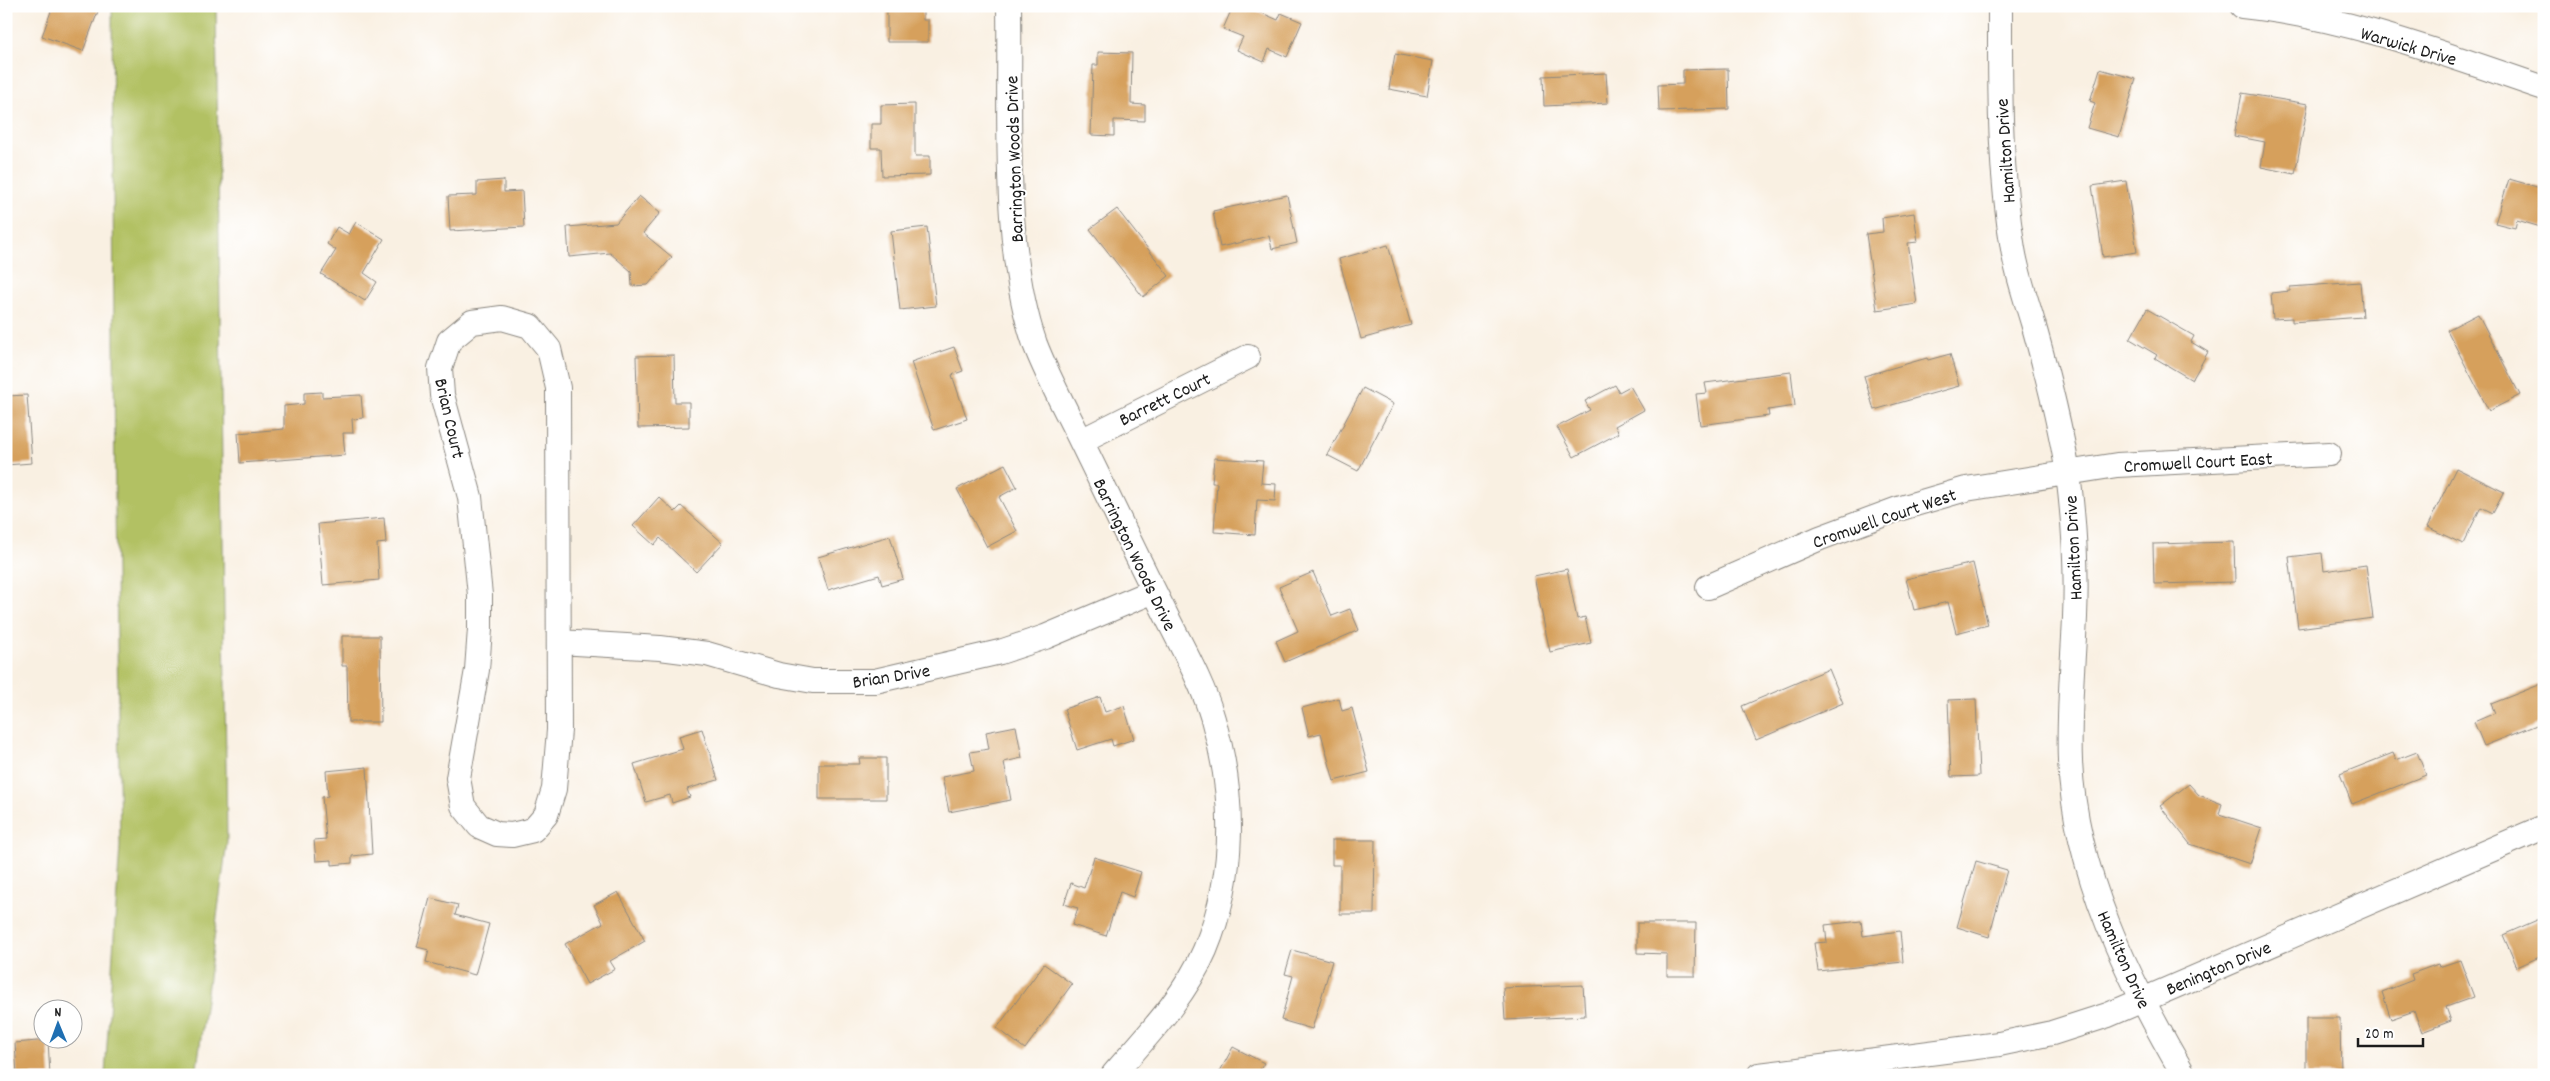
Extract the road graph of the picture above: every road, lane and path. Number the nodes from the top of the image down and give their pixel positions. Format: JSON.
{"nodes":[{"id":1,"x":1010,"y":6,"type":"edge"},
{"id":2,"x":2000,"y":6,"type":"edge"},
{"id":3,"x":2242,"y":6,"type":"edge"},
{"id":4,"x":2544,"y":88,"type":"edge"},
{"id":5,"x":1248,"y":357,"type":"dead end"},
{"id":6,"x":1081,"y":441,"type":"junction"},
{"id":7,"x":2329,"y":454,"type":"dead end"},
{"id":8,"x":2068,"y":472,"type":"junction"},
{"id":9,"x":1708,"y":587,"type":"dead end"},
{"id":10,"x":1154,"y":591,"type":"junction"},
{"id":11,"x":559,"y":642,"type":"junction"},
{"id":12,"x":2544,"y":827,"type":"edge"},
{"id":13,"x":2143,"y":1000,"type":"junction"},
{"id":14,"x":1113,"y":1075,"type":"edge"},
{"id":15,"x":1759,"y":1075,"type":"edge"},
{"id":16,"x":2184,"y":1075,"type":"edge"}],
"edges":[{"from":1,"to":6,"type":"street","name":"Barrington Woods Drive"},
{"from":2,"to":8,"type":"street","name":"Hamilton Drive"},
{"from":3,"to":4,"type":"street","name":"Warwick Drive"},
{"from":5,"to":6,"type":"street","name":"Barrett Court"},
{"from":6,"to":10,"type":"street","name":"Barrington Woods Drive"},
{"from":7,"to":8,"type":"street","name":"Cromwell Court East"},
{"from":8,"to":9,"type":"street","name":"Cromwell Court West"},
{"from":8,"to":13,"type":"street","name":"Hamilton Drive"},
{"from":10,"to":11,"type":"street","name":"Brian Drive"},
{"from":10,"to":14,"type":"street","name":"Barrington Woods Drive"},
{"from":11,"to":11,"type":"street","name":"Brian Court"},
{"from":12,"to":13,"type":"street","name":"Benington Drive"},
{"from":13,"to":15,"type":"street","name":"Benington Drive"},
{"from":13,"to":16,"type":"street","name":"Hamilton Drive"}]}
